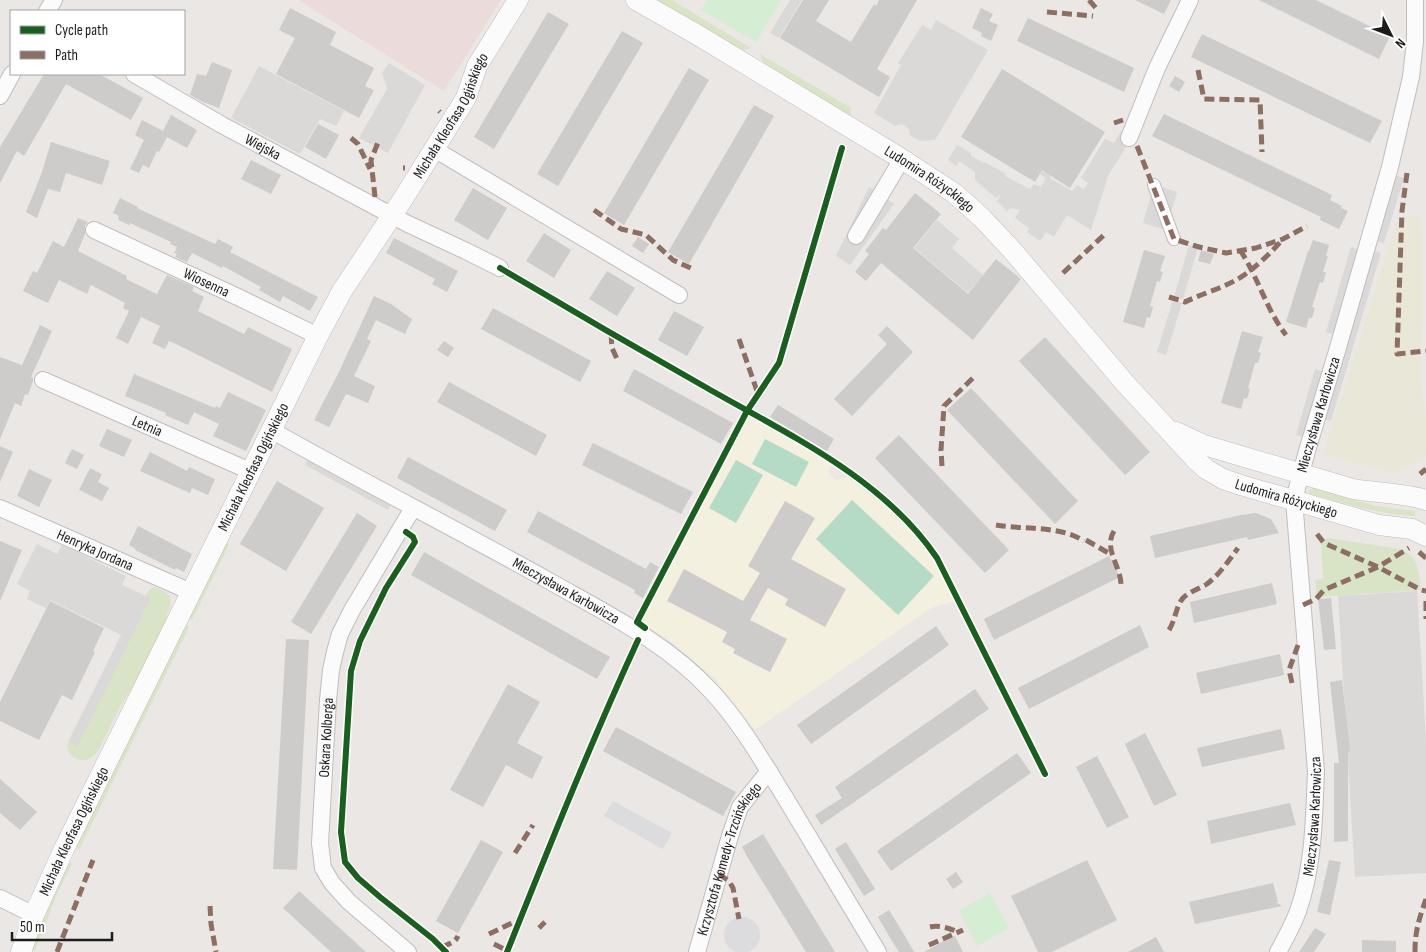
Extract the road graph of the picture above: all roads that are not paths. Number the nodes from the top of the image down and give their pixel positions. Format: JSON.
{"nodes":[{"id":1,"x":518,"y":0,"type":"edge"},
{"id":2,"x":636,"y":0,"type":"edge"},
{"id":3,"x":1190,"y":0,"type":"edge"},
{"id":4,"x":1415,"y":0,"type":"edge"},
{"id":5,"x":11,"y":75,"type":"edge"},
{"id":6,"x":136,"y":75,"type":"edge"},
{"id":7,"x":0,"y":96,"type":"edge"},
{"id":8,"x":1130,"y":138,"type":"dead end"},
{"id":9,"x":434,"y":149,"type":"junction"},
{"id":10,"x":902,"y":158,"type":"junction"},
{"id":11,"x":1154,"y":186,"type":"dead end"},
{"id":12,"x":392,"y":216,"type":"junction"},
{"id":13,"x":94,"y":230,"type":"dead end"},
{"id":14,"x":856,"y":236,"type":"dead end"},
{"id":15,"x":1174,"y":239,"type":"dead end"},
{"id":16,"x":500,"y":268,"type":"dead end"},
{"id":17,"x":679,"y":295,"type":"dead end"},
{"id":18,"x":318,"y":336,"type":"junction"},
{"id":19,"x":44,"y":380,"type":"dead end"},
{"id":20,"x":1165,"y":427,"type":"junction"},
{"id":21,"x":271,"y":430,"type":"junction"},
{"id":22,"x":250,"y":471,"type":"junction"},
{"id":23,"x":1301,"y":474,"type":"junction"},
{"id":24,"x":1423,"y":495,"type":"edge"},
{"id":25,"x":1294,"y":500,"type":"junction"},
{"id":26,"x":0,"y":508,"type":"edge"},
{"id":27,"x":413,"y":508,"type":"junction"},
{"id":28,"x":1421,"y":530,"type":"edge"},
{"id":29,"x":191,"y":592,"type":"junction"},
{"id":30,"x":769,"y":771,"type":"junction"},
{"id":31,"x":0,"y":898,"type":"edge"},
{"id":32,"x":34,"y":915,"type":"junction"},
{"id":33,"x":21,"y":952,"type":"edge"},
{"id":34,"x":408,"y":952,"type":"edge"},
{"id":35,"x":696,"y":952,"type":"edge"},
{"id":36,"x":878,"y":952,"type":"edge"},
{"id":37,"x":1278,"y":952,"type":"edge"}],
"edges":[{"from":1,"to":9,"type":"street","name":"Michała Kleofasa Ogińskiego"},
{"from":2,"to":10,"type":"street","name":"Ludomira Różyckiego"},
{"from":3,"to":8,"type":"street"},
{"from":4,"to":23,"type":"street","name":"Mieczysława Karłowicza"},
{"from":5,"to":7,"type":"street"},
{"from":6,"to":12,"type":"street","name":"Wiejska"},
{"from":9,"to":12,"type":"street","name":"Michała Kleofasa Ogińskiego"},
{"from":9,"to":17,"type":"street"},
{"from":10,"to":14,"type":"street"},
{"from":10,"to":20,"type":"street","name":"Ludomira Różyckiego"},
{"from":11,"to":15,"type":"street"},
{"from":12,"to":16,"type":"street","name":"Wiejska"},
{"from":12,"to":18,"type":"street","name":"Michała Kleofasa Ogińskiego"},
{"from":13,"to":18,"type":"street","name":"Wiosenna"},
{"from":18,"to":21,"type":"street","name":"Michała Kleofasa Ogińskiego"},
{"from":19,"to":22,"type":"street","name":"Letnia"},
{"from":20,"to":23,"type":"street","name":"Ludomira Różyckiego"},
{"from":20,"to":25,"type":"street","name":"Ludomira Różyckiego"},
{"from":21,"to":22,"type":"street","name":"Michała Kleofasa Ogińskiego"},
{"from":21,"to":27,"type":"street","name":"Mieczysława Karłowicza"},
{"from":22,"to":29,"type":"street","name":"Michała Kleofasa Ogińskiego"},
{"from":23,"to":24,"type":"street","name":"Ludomira Różyckiego"},
{"from":23,"to":25,"type":"street","name":"Mieczysława Karłowicza"},
{"from":25,"to":28,"type":"street","name":"Ludomira Różyckiego"},
{"from":25,"to":37,"type":"street","name":"Mieczysława Karłowicza"},
{"from":26,"to":29,"type":"street","name":"Henryka Jordana"},
{"from":27,"to":30,"type":"street","name":"Mieczysława Karłowicza"},
{"from":27,"to":34,"type":"street","name":"Oskara Kolberga"},
{"from":29,"to":32,"type":"street","name":"Michała Kleofasa Ogińskiego"},
{"from":30,"to":35,"type":"street","name":"Krzysztofa Komedy-Trzcińskiego"},
{"from":30,"to":36,"type":"street","name":"Mieczysława Karłowicza"},
{"from":31,"to":32,"type":"street"},
{"from":32,"to":33,"type":"street","name":"Michała Kleofasa Ogińskiego"}]}
